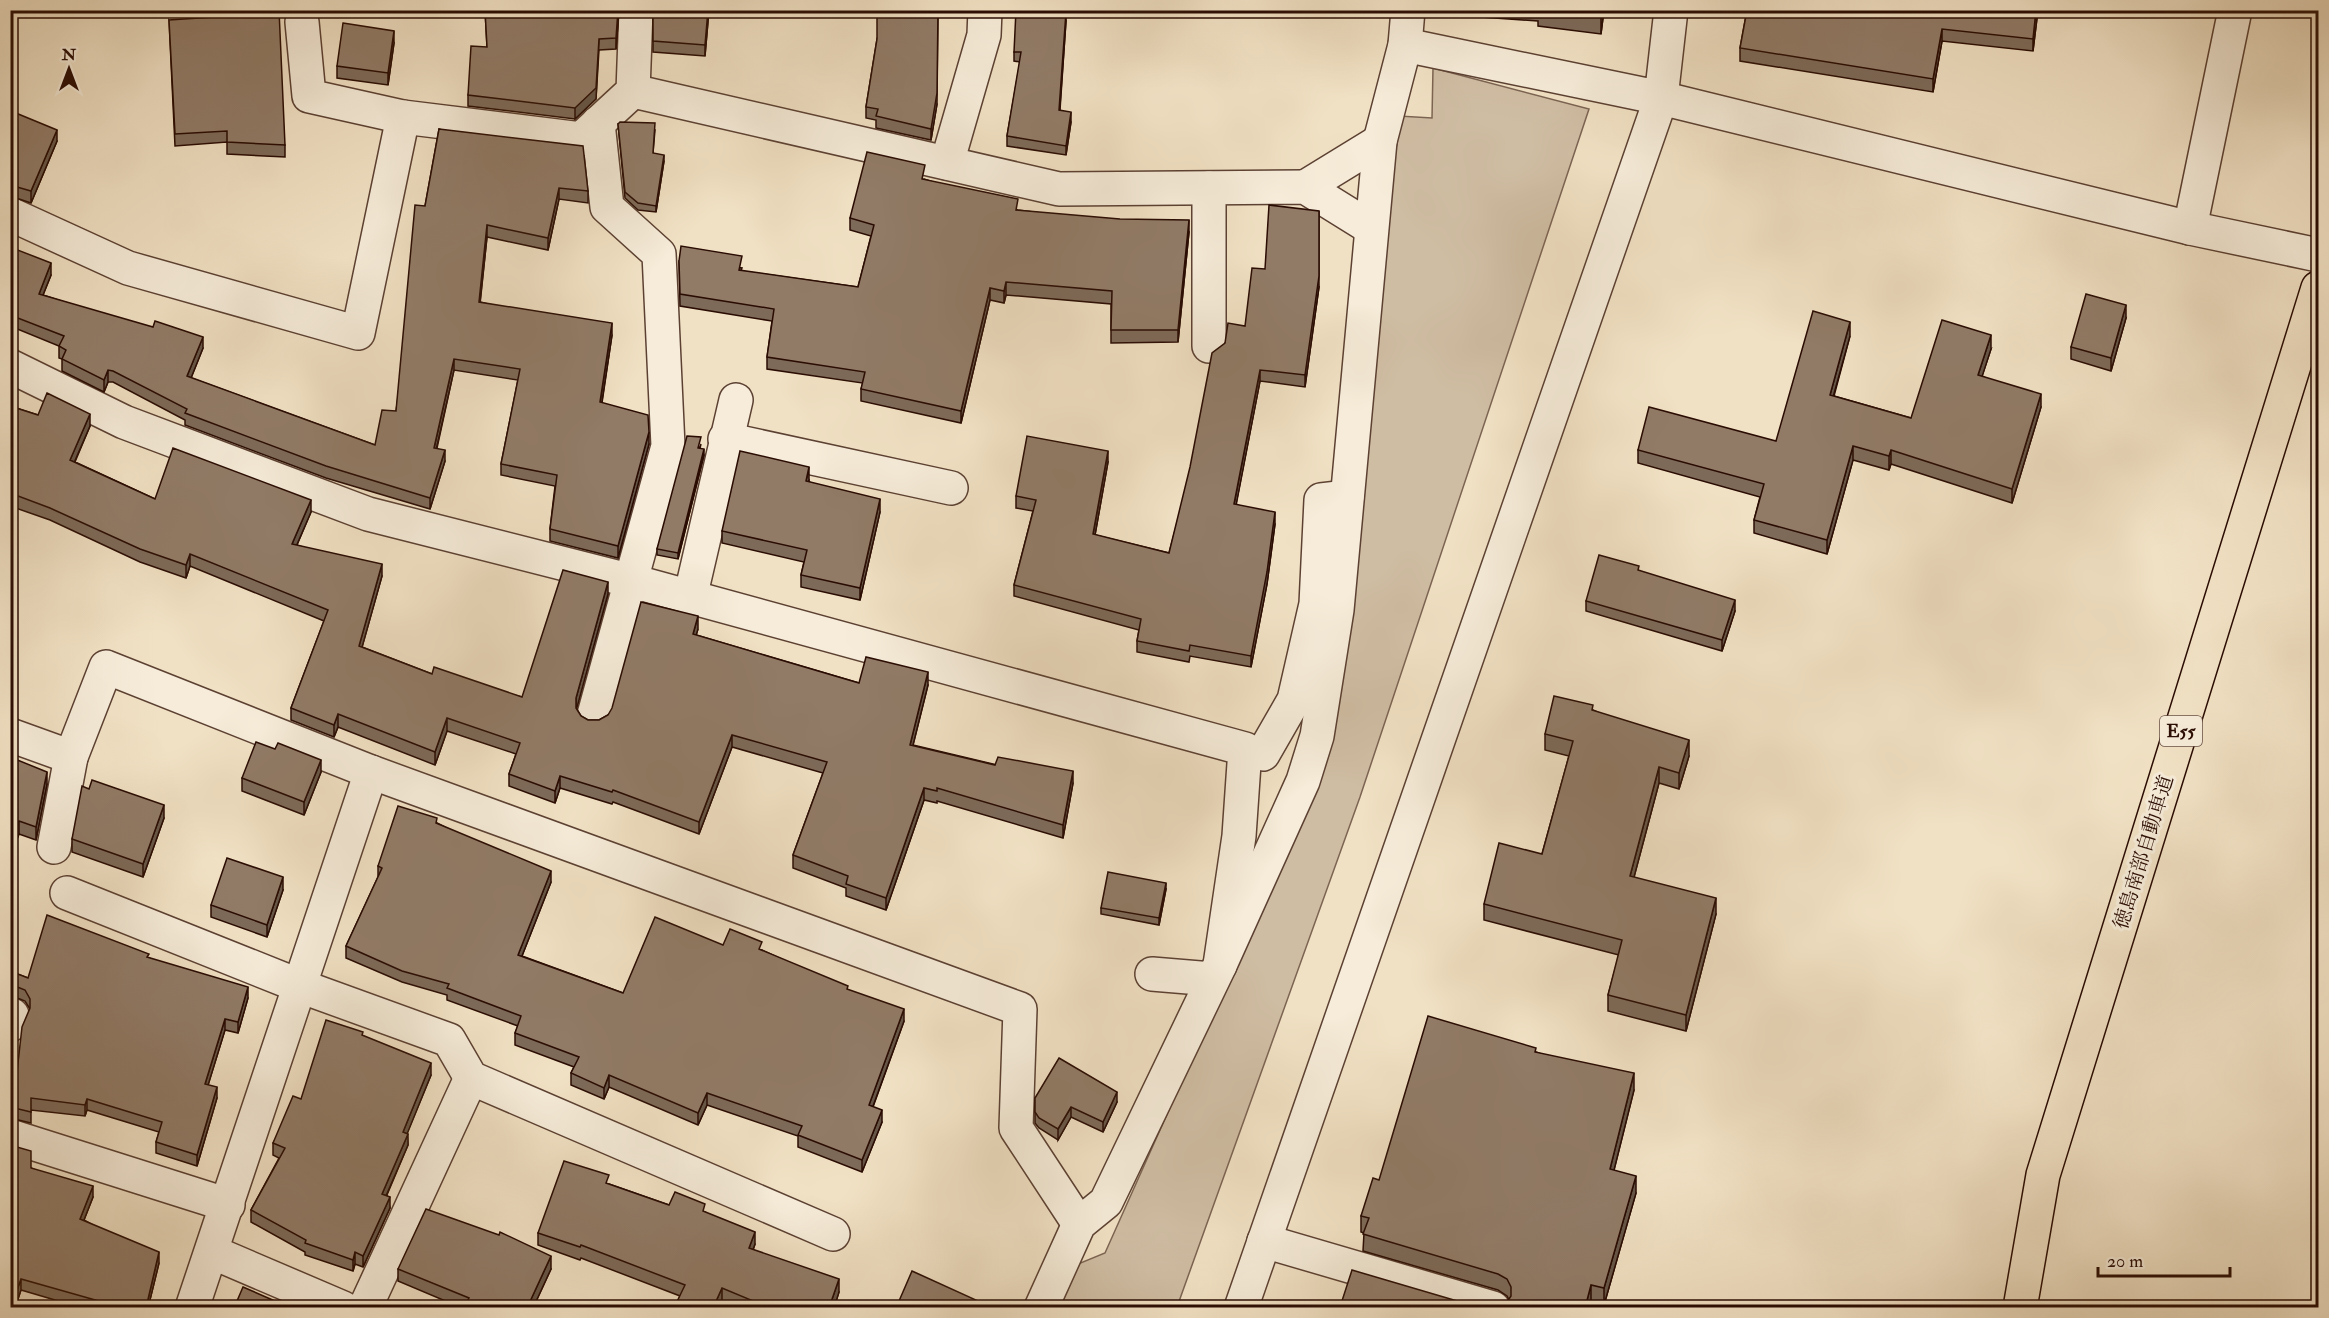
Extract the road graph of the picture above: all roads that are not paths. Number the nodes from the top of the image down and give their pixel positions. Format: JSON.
{"nodes":[{"id":1,"x":636,"y":10,"type":"edge"},
{"id":2,"x":985,"y":10,"type":"edge"},
{"id":3,"x":1408,"y":10,"type":"edge"},
{"id":4,"x":1671,"y":10,"type":"edge"},
{"id":5,"x":2235,"y":10,"type":"edge"},
{"id":6,"x":302,"y":22,"type":"dead end"},
{"id":7,"x":1405,"y":45,"type":"junction"},
{"id":8,"x":633,"y":91,"type":"junction"},
{"id":9,"x":1661,"y":99,"type":"junction"},
{"id":10,"x":403,"y":117,"type":"junction"},
{"id":11,"x":598,"y":123,"type":"junction"},
{"id":12,"x":1380,"y":141,"type":"junction"},
{"id":13,"x":947,"y":163,"type":"junction"},
{"id":14,"x":1305,"y":187,"type":"junction"},
{"id":15,"x":1209,"y":188,"type":"junction"},
{"id":16,"x":10,"y":214,"type":"edge"},
{"id":17,"x":1371,"y":228,"type":"junction"},
{"id":18,"x":2190,"y":228,"type":"junction"},
{"id":19,"x":2319,"y":255,"type":"edge"},
{"id":20,"x":2319,"y":288,"type":"edge"},
{"id":21,"x":1209,"y":346,"type":"dead end"},
{"id":22,"x":10,"y":366,"type":"edge"},
{"id":23,"x":736,"y":400,"type":"dead end"},
{"id":24,"x":725,"y":439,"type":"junction"},
{"id":25,"x":951,"y":488,"type":"dead end"},
{"id":26,"x":632,"y":582,"type":"junction"},
{"id":27,"x":690,"y":598,"type":"junction"},
{"id":28,"x":1326,"y":607,"type":"junction"},
{"id":29,"x":594,"y":715,"type":"dead end"},
{"id":30,"x":10,"y":735,"type":"edge"},
{"id":31,"x":1254,"y":752,"type":"junction"},
{"id":32,"x":70,"y":757,"type":"junction"},
{"id":33,"x":1308,"y":766,"type":"junction"},
{"id":34,"x":371,"y":772,"type":"junction"},
{"id":35,"x":54,"y":847,"type":"dead end"},
{"id":36,"x":67,"y":893,"type":"dead end"},
{"id":37,"x":1216,"y":972,"type":"junction"},
{"id":38,"x":1152,"y":974,"type":"dead end"},
{"id":39,"x":300,"y":986,"type":"junction"},
{"id":40,"x":471,"y":1078,"type":"junction"},
{"id":41,"x":10,"y":1136,"type":"edge"},
{"id":42,"x":228,"y":1205,"type":"junction"},
{"id":43,"x":1079,"y":1224,"type":"junction"},
{"id":44,"x":833,"y":1234,"type":"dead end"},
{"id":45,"x":1264,"y":1241,"type":"junction"},
{"id":46,"x":212,"y":1252,"type":"junction"},
{"id":47,"x":192,"y":1308,"type":"edge"},
{"id":48,"x":344,"y":1308,"type":"edge"},
{"id":49,"x":365,"y":1308,"type":"edge"},
{"id":50,"x":1041,"y":1308,"type":"edge"},
{"id":51,"x":1241,"y":1308,"type":"edge"},
{"id":52,"x":1493,"y":1308,"type":"edge"},
{"id":53,"x":2020,"y":1308,"type":"edge"}],
"edges":[{"from":1,"to":8,"type":"street"},
{"from":2,"to":13,"type":"street"},
{"from":3,"to":7,"type":"street"},
{"from":4,"to":9,"type":"street"},
{"from":5,"to":18,"type":"street"},
{"from":6,"to":10,"type":"street"},
{"from":7,"to":9,"type":"street"},
{"from":7,"to":12,"type":"street"},
{"from":8,"to":11,"type":"street"},
{"from":8,"to":13,"type":"street"},
{"from":9,"to":18,"type":"street"},
{"from":9,"to":45,"type":"street"},
{"from":10,"to":11,"type":"street"},
{"from":10,"to":16,"type":"street"},
{"from":11,"to":26,"type":"street"},
{"from":12,"to":14,"type":"street"},
{"from":12,"to":17,"type":"street"},
{"from":13,"to":15,"type":"street"},
{"from":14,"to":15,"type":"street"},
{"from":14,"to":17,"type":"street"},
{"from":15,"to":21,"type":"street"},
{"from":17,"to":28,"type":"street"},
{"from":18,"to":19,"type":"street"},
{"from":20,"to":53,"type":"highway","name":"徳島南部自動車道","number":"E55"},
{"from":22,"to":26,"type":"street"},
{"from":23,"to":24,"type":"street"},
{"from":24,"to":25,"type":"street"},
{"from":24,"to":27,"type":"street"},
{"from":26,"to":27,"type":"street"},
{"from":26,"to":29,"type":"street"},
{"from":27,"to":31,"type":"street"},
{"from":28,"to":31,"type":"street"},
{"from":28,"to":33,"type":"street"},
{"from":30,"to":32,"type":"street"},
{"from":31,"to":33,"type":"street"},
{"from":31,"to":37,"type":"street"},
{"from":32,"to":34,"type":"street"},
{"from":32,"to":35,"type":"street"},
{"from":33,"to":37,"type":"street"},
{"from":34,"to":39,"type":"street"},
{"from":34,"to":43,"type":"street"},
{"from":36,"to":39,"type":"street"},
{"from":37,"to":38,"type":"street"},
{"from":37,"to":43,"type":"street"},
{"from":39,"to":40,"type":"street"},
{"from":39,"to":42,"type":"street"},
{"from":40,"to":44,"type":"street"},
{"from":40,"to":49,"type":"street"},
{"from":41,"to":42,"type":"street"},
{"from":42,"to":46,"type":"street"},
{"from":43,"to":50,"type":"street"},
{"from":45,"to":51,"type":"street"},
{"from":45,"to":52,"type":"street"},
{"from":46,"to":47,"type":"street"},
{"from":46,"to":48,"type":"street"}]}
